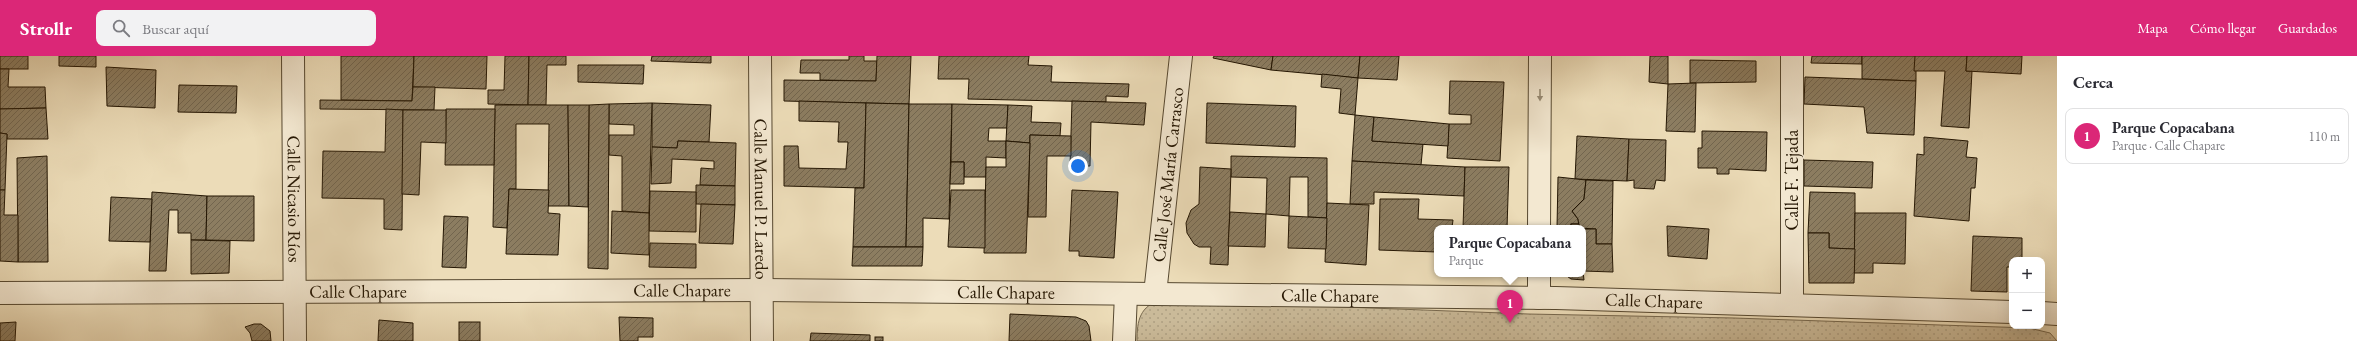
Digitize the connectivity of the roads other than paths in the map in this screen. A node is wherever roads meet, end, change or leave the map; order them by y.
1 (293, 56) edge
2 (760, 56) edge
3 (1181, 56) edge
4 (1540, 56) edge
5 (1792, 56) edge
6 (1539, 225) edge
7 (1539, 277) edge
8 (763, 290) junction
9 (295, 291) junction
10 (0, 293) edge
11 (1126, 294) junction
12 (1154, 294) junction
13 (1539, 298) junction
14 (1792, 305) junction
15 (2009, 312) edge
16 (2045, 313) edge
17 (2057, 314) edge
18 (295, 341) edge
19 (762, 341) edge
20 (1124, 341) edge

1 - 9 street, Calle Nicasio Ríos
2 - 8 street, Calle Manuel P. Laredo
3 - 12 street, Calle José María Carrasco
4 -> 6 street
5 - 14 street, Calle F. Tejada
7 - 13 street
8 - 9 street, Calle Chapare
8 - 11 street, Calle Chapare
8 - 19 street, Calle Manuel P. Laredo
9 - 10 street, Calle Chapare
9 - 18 street, Calle Nicasio Ríos
11 - 12 street, Calle Chapare
11 - 20 street
12 - 13 street, Calle Chapare
13 - 14 street, Calle Chapare
14 - 15 street, Calle Chapare
16 - 17 street

